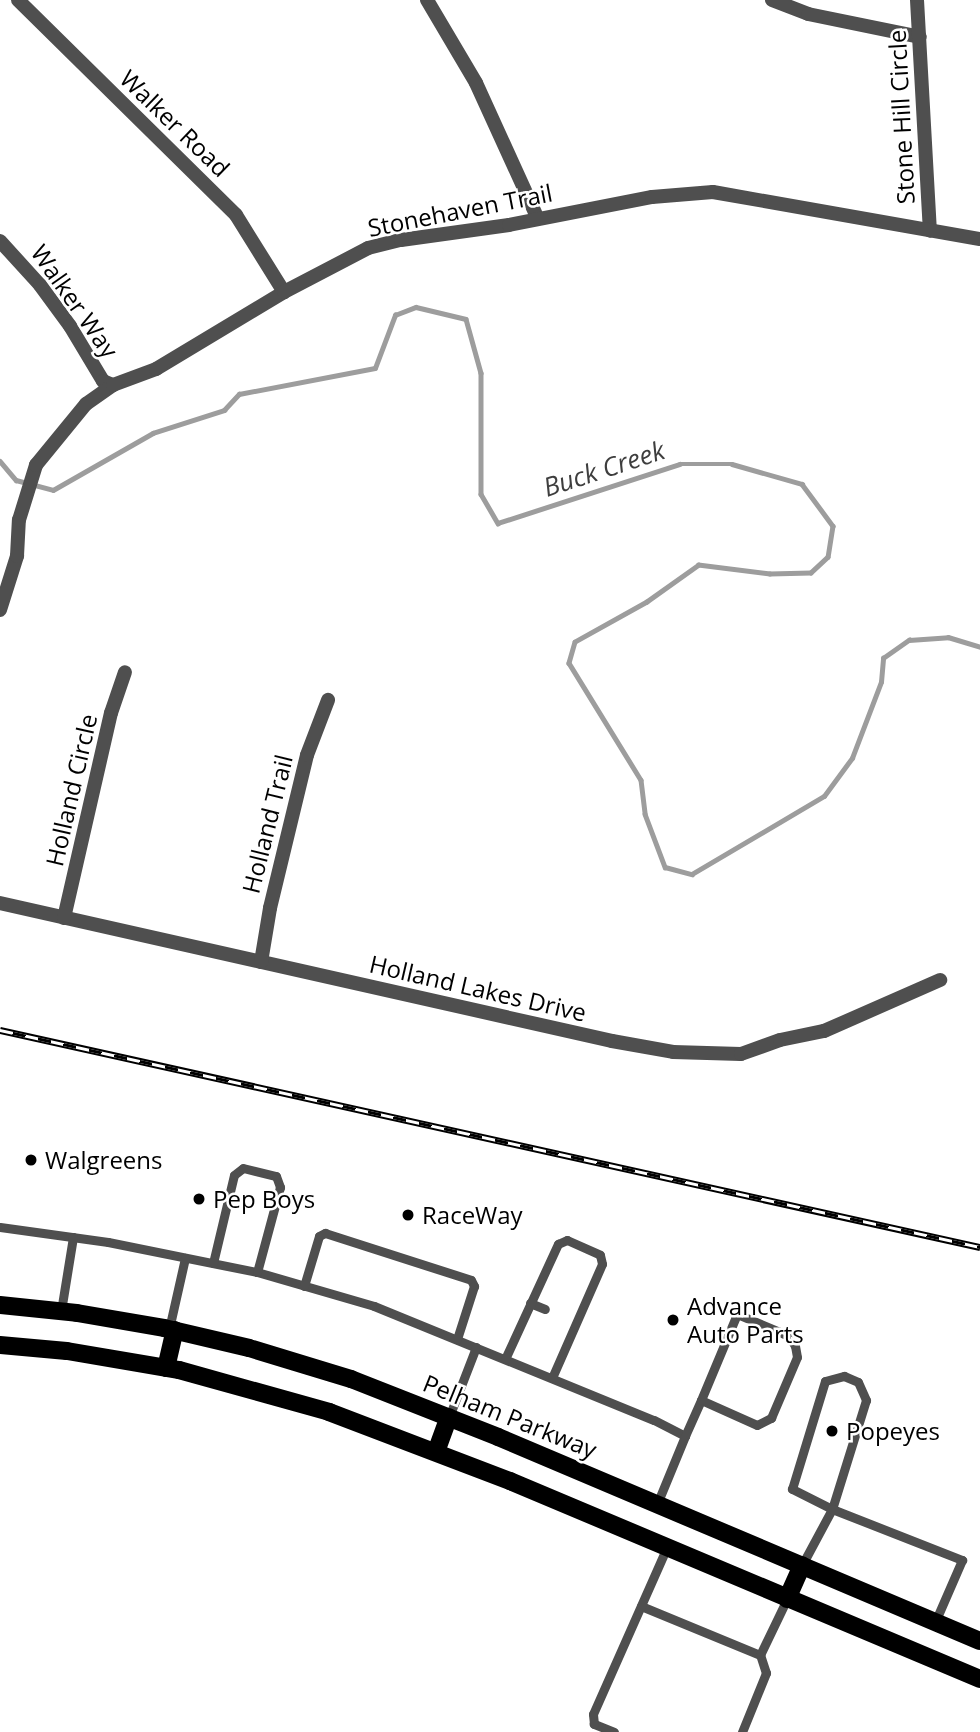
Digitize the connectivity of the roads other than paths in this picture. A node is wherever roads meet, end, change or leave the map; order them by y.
1 (18, 0) edge
2 (428, 0) edge
3 (772, 0) edge
4 (918, 0) edge
5 (920, 37) junction
6 (538, 219) junction
7 (930, 231) junction
8 (980, 239) edge
9 (0, 241) edge
10 (284, 292) junction
11 (113, 385) junction
12 (0, 610) edge
13 (125, 673) dead end
14 (328, 700) dead end
15 (0, 903) edge
16 (64, 918) junction
17 (261, 962) junction
18 (940, 980) dead end
19 (0, 1227) edge
20 (73, 1237) junction
21 (185, 1258) junction
22 (213, 1263) junction
23 (257, 1272) junction
24 (304, 1286) junction
25 (530, 1303) junction
26 (0, 1305) edge
27 (545, 1309) dead end
28 (61, 1311) junction
29 (172, 1330) junction
30 (457, 1339) junction
31 (0, 1345) edge
32 (477, 1347) junction
33 (505, 1359) junction
34 (166, 1368) junction
35 (552, 1378) junction
36 (701, 1400) junction
37 (449, 1417) junction
38 (685, 1436) junction
39 (436, 1452) junction
40 (657, 1504) junction
41 (832, 1509) junction
42 (667, 1547) junction
43 (802, 1565) junction
44 (787, 1599) junction
45 (641, 1606) junction
46 (935, 1622) junction
47 (980, 1641) edge
48 (760, 1655) junction
49 (978, 1673) edge
50 (614, 1732) edge
51 (741, 1732) edge

1 - 10 street, Walker Road
2 - 6 street
3 - 5 street
4 - 5 street, Stone Hill Circle
5 - 7 street, Stone Hill Circle
6 - 7 street, Stonehaven Trail
6 - 10 street, Stonehaven Trail
7 - 8 street, Stonehaven Trail
9 - 11 street, Walker Way
10 - 11 street, Stonehaven Trail
11 - 12 street, Stonehaven Trail
13 - 16 street, Holland Circle
14 - 17 street, Holland Trail
15 - 16 street, Holland Lakes Drive
16 - 17 street, Holland Lakes Drive
17 - 18 street, Holland Lakes Drive
19 - 20 lane
20 - 21 lane
20 - 28 lane
21 - 22 lane
21 - 29 lane
22 - 23 lane
22 - 23 lane
23 - 24 lane
24 - 30 lane
24 - 30 lane
25 - 27 lane
25 - 33 lane
25 - 35 lane
26 - 28 main road, Pelham Parkway
28 - 29 main road, Pelham Parkway
29 - 34 main road
29 - 37 main road, Pelham Parkway
30 - 32 lane
31 - 34 main road
32 - 33 lane
32 - 37 lane
33 - 35 lane
34 - 39 main road
35 - 38 lane
36 - 36 lane
36 - 38 lane
37 - 39 main road
37 - 40 main road, Pelham Parkway
38 - 40 lane
39 - 42 main road
40 - 43 main road, Pelham Parkway
41 - 41 lane
41 - 43 lane
41 - 46 lane
42 - 44 main road
42 - 45 lane
43 - 44 main road
43 - 46 main road, Pelham Parkway
44 - 48 lane
44 - 49 main road
45 - 48 lane
45 - 50 lane
46 - 47 main road, Pelham Parkway
48 - 51 lane

